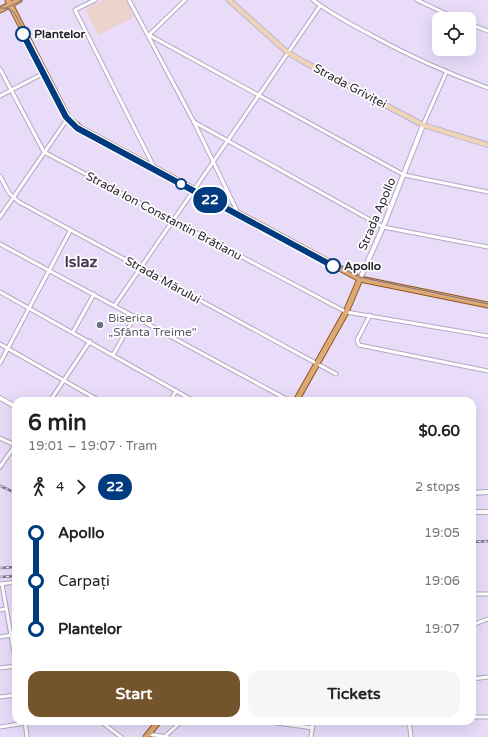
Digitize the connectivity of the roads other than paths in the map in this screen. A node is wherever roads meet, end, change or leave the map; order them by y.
1 (19, 0) edge
2 (95, 0) edge
3 (130, 0) edge
4 (185, 0) edge
5 (229, 0) edge
6 (313, 0) edge
7 (417, 0) edge
8 (8, 2) edge
9 (320, 6) junction
10 (0, 10) edge
11 (442, 12) edge
12 (476, 27) edge
13 (488, 31) edge
14 (149, 35) junction
15 (288, 52) junction
16 (0, 69) edge
17 (44, 73) junction
18 (446, 73) junction
19 (488, 88) edge
20 (11, 90) junction
21 (0, 96) edge
22 (258, 96) junction
23 (68, 118) junction
24 (194, 122) junction
25 (423, 125) junction
26 (227, 140) junction
27 (488, 145) edge
28 (44, 152) junction
29 (213, 160) junction
30 (155, 169) junction
31 (404, 175) junction
32 (0, 176) edge
33 (194, 190) junction
34 (488, 192) edge
35 (13, 198) junction
36 (239, 214) junction
37 (0, 217) edge
38 (172, 220) junction
39 (383, 227) junction
40 (70, 231) junction
41 (0, 244) edge
42 (488, 247) edge
43 (140, 268) junction
44 (50, 271) junction
45 (360, 279) junction
46 (0, 292) edge
47 (94, 294) junction
48 (115, 305) junction
49 (488, 305) edge
50 (29, 308) junction
51 (346, 312) junction
52 (370, 315) junction
53 (135, 316) junction
54 (73, 332) junction
55 (488, 336) edge
56 (90, 341) junction
57 (0, 344) edge
58 (7, 348) junction
59 (113, 355) junction
60 (0, 363) edge
61 (317, 364) junction
62 (488, 371) edge
63 (336, 374) dead end
64 (63, 380) junction
65 (176, 391) junction
66 (52, 397) edge
67 (93, 397) edge
68 (172, 397) edge
69 (187, 397) edge
70 (283, 397) edge
71 (298, 397) edge
72 (0, 398) edge
73 (12, 405) edge
74 (0, 438) edge
75 (12, 443) edge
76 (12, 449) edge
77 (0, 467) edge
78 (476, 492) edge
79 (488, 492) edge
80 (488, 510) edge
81 (476, 512) edge
82 (12, 583) edge
83 (1, 584) edge
84 (476, 594) edge
85 (488, 594) edge
86 (6, 609) junction
87 (0, 610) edge
88 (488, 619) edge
89 (476, 624) edge
90 (12, 635) joint
91 (0, 637) edge
92 (12, 666) edge
93 (0, 668) edge
94 (488, 676) edge
95 (476, 678) edge
96 (12, 696) edge
97 (0, 697) edge
98 (476, 717) edge
99 (488, 717) edge
100 (12, 725) edge
101 (25, 725) edge
102 (105, 725) edge
103 (156, 725) edge
104 (178, 725) edge
105 (291, 725) edge
106 (313, 725) edge
107 (410, 725) edge
108 (0, 727) edge
109 (312, 728) junction
110 (147, 736) edge
111 (27, 737) edge
112 (120, 737) edge
113 (166, 737) edge
114 (311, 737) edge
115 (411, 737) edge

1 - 8 main road
2 - 30 street
3 - 14 street
4 - 14 street
5 - 15 main road, Strada Griviței
6 - 9 street
7 - 11 street
8 - 10 main road
8 - 17 main road
9 - 15 street
9 - 18 street
12 - 13 street
14 - 22 street
14 - 24 street
15 - 22 street
15 - 25 main road, Strada Griviței
16 - 20 street
17 - 20 street
17 - 23 main road
18 - 19 street
18 - 25 street, Strada Apollo
20 - 21 street
20 - 28 street
22 - 26 street
22 - 31 street
23 - 28 street
23 - 30 main road
24 - 26 street
24 - 29 street
25 - 27 main road, Strada Griviței
25 - 31 street, Strada Apollo
26 - 29 street
26 - 39 street
28 - 35 street
28 - 38 street, Strada Ion Constantin Brătianu
29 - 33 street
29 - 36 street
30 - 33 main road
31 - 34 street
31 - 39 street, Strada Apollo
32 - 35 street, Strada Mărului
33 - 36 main road
33 - 38 street
35 - 37 street
35 - 40 street, Strada Mărului
36 - 45 main road
38 - 43 street
38 - 51 street, Strada Ion Constantin Brătianu
39 - 42 street
39 - 45 street, Strada Apollo
40 - 43 street, Strada Mărului
40 - 44 street
41 - 44 street
43 - 48 street
43 - 61 street, Strada Mărului
44 - 47 street
44 - 50 street
45 - 49 main road
45 - 51 main road, Strada Apollo
46 - 50 street
47 - 48 street
47 - 54 street
48 - 53 street
50 - 54 street
50 - 58 street
51 - 52 street, Strada Ion Constantin Brătianu
51 - 61 main road, Strada Apollo
52 - 55 street, Strada Ion Constantin Brătianu
52 - 62 street
53 - 59 street
53 - 70 street
54 - 56 street
56 - 59 street
56 - 64 street
57 - 58 street
58 - 60 street
58 - 64 street
59 - 65 street
61 - 63 street, Strada Mărului
61 - 71 main road, Strada Apollo
64 - 66 street
64 - 67 street
65 - 68 street
65 - 69 street
72 - 73 street
74 - 75 street
76 - 77 street
78 - 79 street
80 - 81 street
82 - 83 street
83 - 86 street
84 - 85 street
86 - 87 street
86 - 90 street
88 - 89 street
90 - 91 street
92 - 93 street
94 - 95 street
96 - 97 street
98 - 99 street
100 - 108 street
101 - 111 street
102 - 112 street
103 - 110 main road
104 - 113 street
105 - 109 street
106 - 109 street
107 - 115 street
109 - 114 street
110 - 113 street

